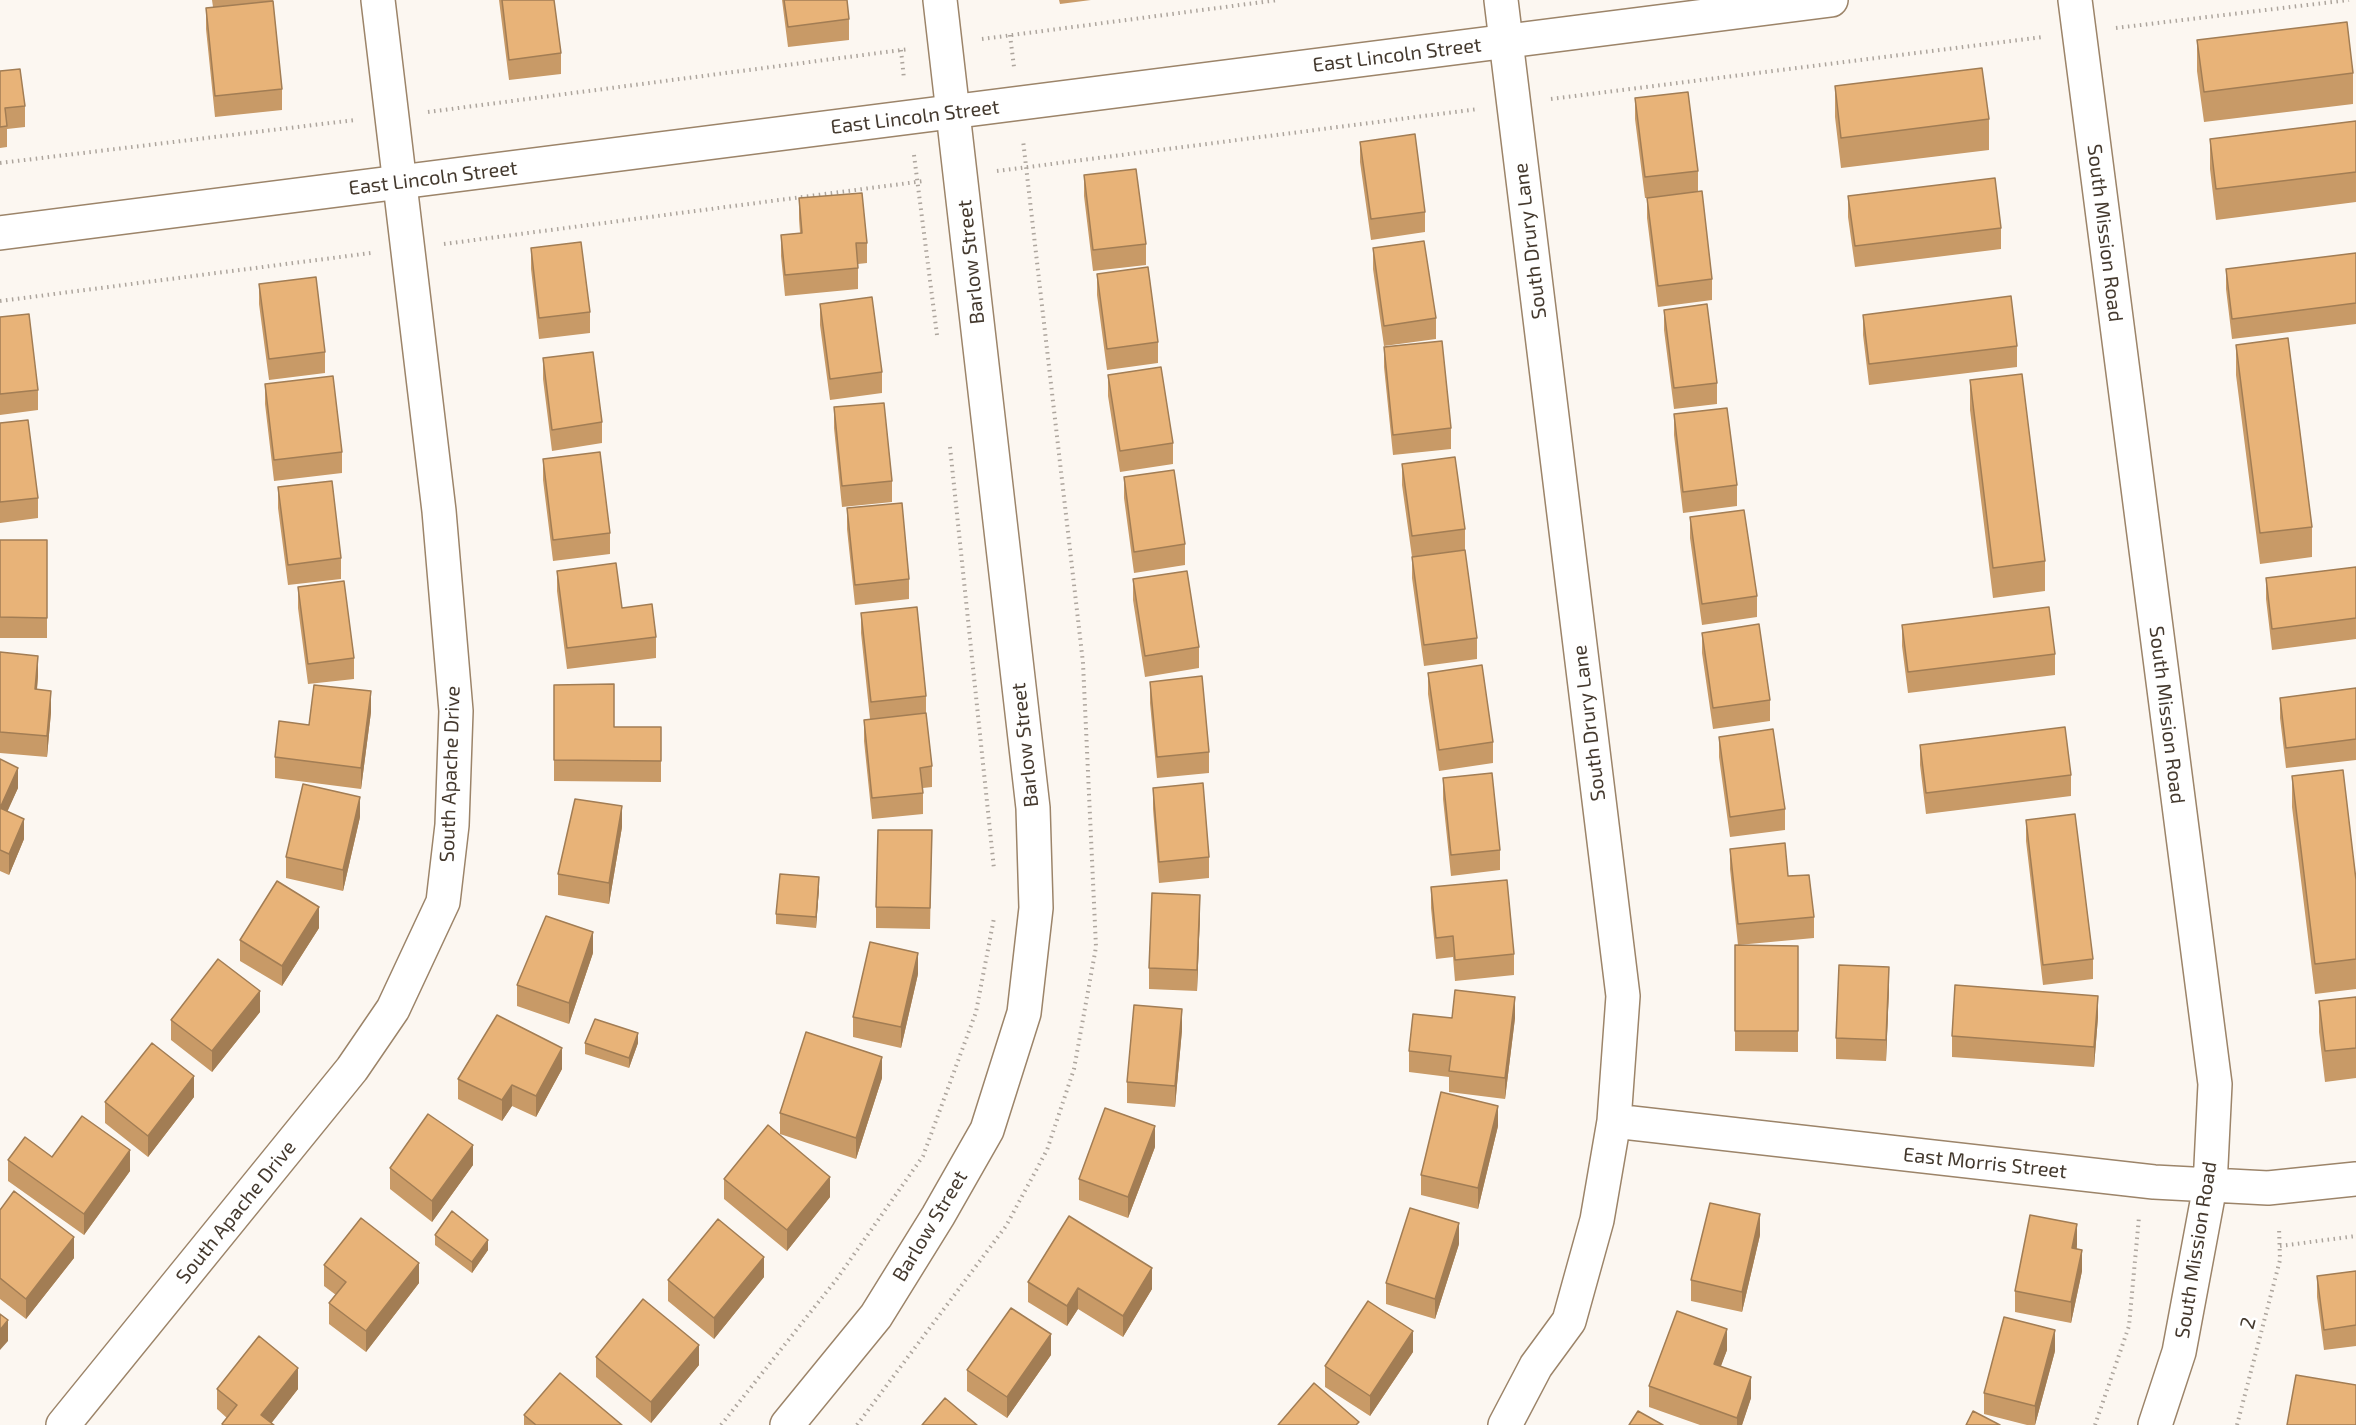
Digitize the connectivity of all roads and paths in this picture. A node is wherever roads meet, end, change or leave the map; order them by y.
1 (378, 0) edge
2 (940, 0) edge
3 (1278, 0) edge
4 (1501, 0) edge
5 (1831, 0) edge
6 (2075, 0) edge
7 (2349, 0) edge
8 (2079, 33) junction
9 (1506, 41) junction
10 (945, 44) junction
11 (901, 50) junction
12 (1513, 104) junction
13 (954, 112) junction
14 (392, 116) junction
15 (909, 117) junction
16 (0, 163) edge
17 (961, 176) junction
18 (917, 182) junction
19 (400, 183) junction
20 (0, 233) edge
21 (408, 249) junction
22 (0, 302) edge
23 (939, 345) dead end
24 (950, 439) dead end
25 (995, 876) dead end
26 (995, 911) dead end
27 (1614, 1121) junction
28 (2356, 1179) edge
29 (2210, 1186) junction
30 (2140, 1210) dead end
31 (2279, 1227) dead end
32 (2356, 1236) edge
33 (2280, 1246) junction
34 (63, 1425) edge
35 (721, 1425) edge
36 (787, 1425) edge
37 (1505, 1425) edge
38 (2095, 1425) edge
39 (2155, 1425) edge
40 (2237, 1425) edge

1 - 14 street, South Apache Drive
2 - 10 street, Barlow Street
3 - 10 path
4 - 9 street, South Drury Lane
5 - 9 street, East Lincoln Street
6 - 8 street, South Mission Road
7 - 8 path
8 - 12 path
8 - 29 street, South Mission Road
9 - 12 street, South Drury Lane
9 - 13 street, East Lincoln Street
10 - 11 path
10 - 13 street, Barlow Street
11 - 14 path
11 - 15 path
12 - 17 path
12 - 27 street, South Drury Lane
13 - 15 street, East Lincoln Street
13 - 17 street, Barlow Street
14 - 16 path
14 - 19 street, South Apache Drive
15 - 18 path
15 - 19 street, East Lincoln Street
17 - 18 path
17 - 36 street, Barlow Street
18 - 21 path
18 - 23 path
19 - 20 street, East Lincoln Street
19 - 21 street, South Apache Drive
21 - 22 path
21 - 34 street, South Apache Drive
24 - 25 path
26 - 35 path
27 - 29 street, East Morris Street
27 - 37 street, South Drury Lane
28 - 29 street, East Morris Street
29 - 39 street, South Mission Road
30 - 38 path
31 - 33 path, 2
32 - 33 path
33 - 40 path, 2

